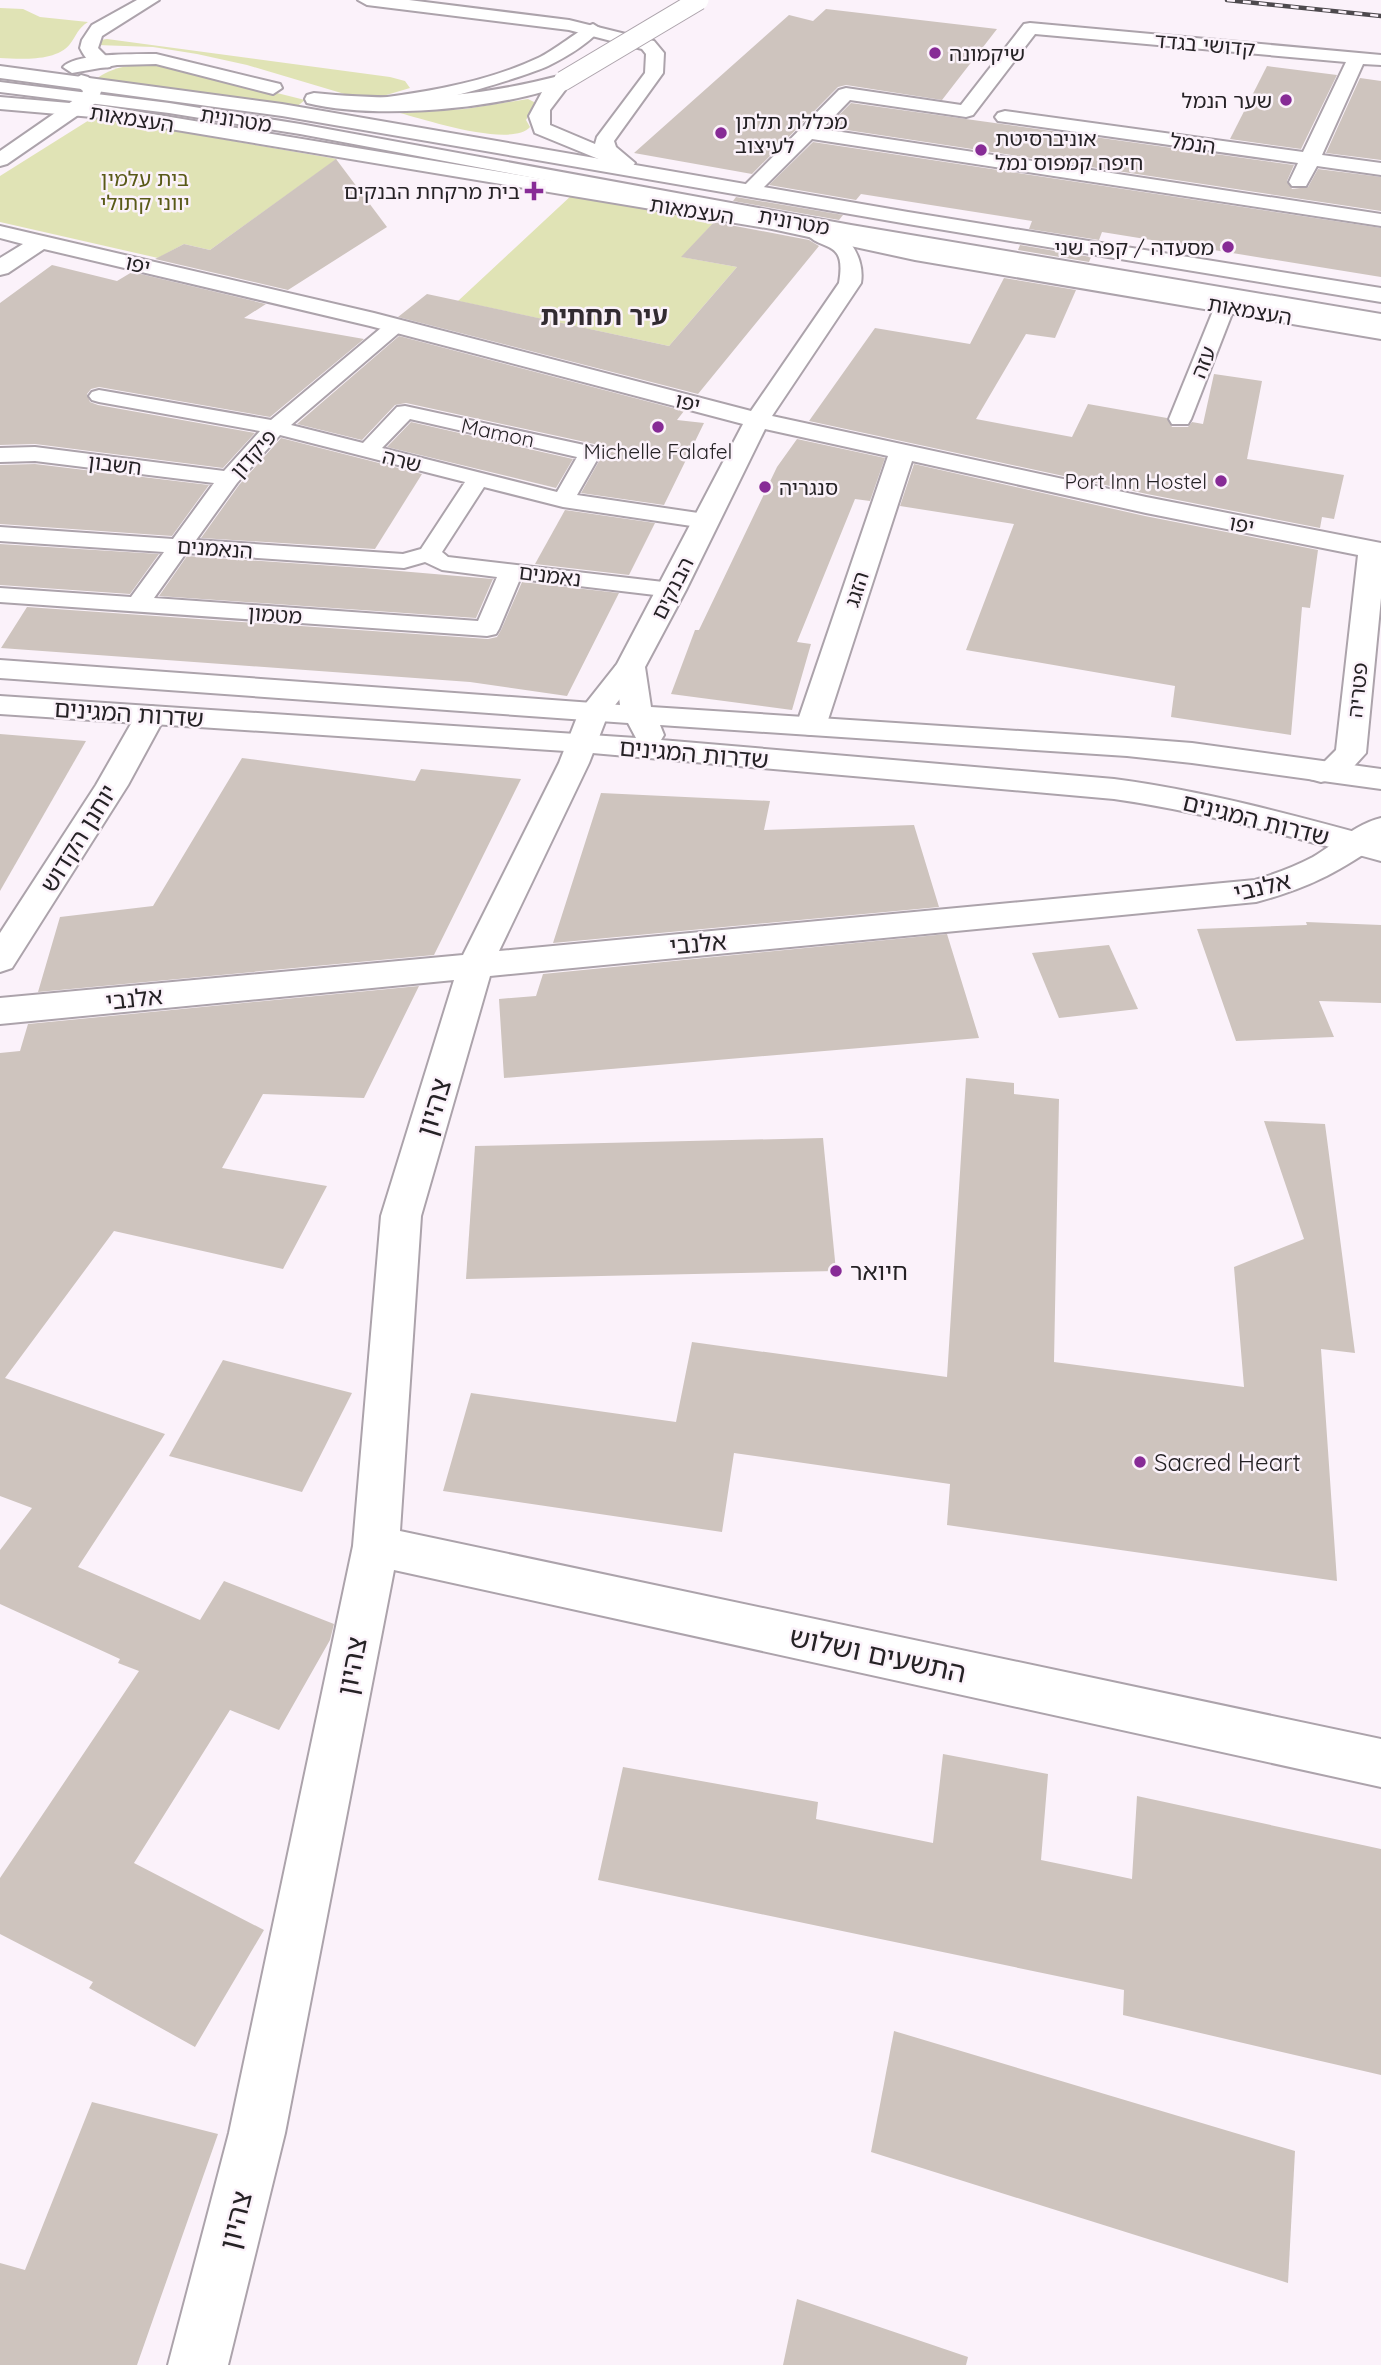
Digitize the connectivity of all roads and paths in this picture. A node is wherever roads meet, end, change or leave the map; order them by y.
1 (150, 0) edge
2 (367, 0) edge
3 (699, 0) edge
4 (593, 29) junction
5 (1357, 58) junction
6 (1381, 60) edge
7 (104, 63) junction
8 (0, 71) edge
9 (0, 80) edge
10 (563, 81) junction
11 (0, 87) edge
12 (80, 94) junction
13 (314, 99) junction
14 (0, 103) edge
15 (360, 106) junction
16 (46, 107) junction
17 (1005, 117) dead end
18 (808, 133) junction
19 (0, 137) edge
20 (464, 140) junction
21 (1311, 159) junction
22 (0, 160) edge
23 (619, 160) junction
24 (1381, 169) edge
25 (646, 173) junction
26 (749, 191) junction
27 (1287, 205) junction
28 (1381, 219) edge
29 (0, 232) edge
30 (816, 232) junction
31 (41, 241) junction
32 (0, 268) edge
33 (1381, 295) edge
34 (1226, 306) junction
35 (1381, 306) edge
36 (1381, 320) edge
37 (394, 327) junction
38 (1381, 332) edge
39 (99, 396) dead end
40 (1180, 419) dead end
41 (758, 420) junction
42 (275, 427) junction
43 (366, 451) junction
44 (902, 452) junction
45 (0, 455) edge
46 (229, 478) junction
47 (478, 479) junction
48 (563, 500) junction
49 (705, 521) junction
50 (0, 534) edge
51 (178, 546) junction
52 (1376, 550) edge
53 (429, 554) junction
54 (512, 570) junction
55 (673, 590) junction
56 (0, 594) edge
57 (138, 604) junction
58 (631, 667) junction
59 (0, 669) edge
60 (0, 705) edge
61 (594, 712) junction
62 (151, 715) junction
63 (638, 715) junction
64 (811, 726) junction
65 (581, 743) junction
66 (665, 750) junction
67 (1321, 772) junction
68 (1381, 779) edge
69 (1372, 841) edge
70 (0, 960) edge
71 (476, 964) junction
72 (0, 1011) edge
73 (376, 1546) junction
74 (1381, 1763) edge
75 (198, 2365) edge

1 - 7 main road
2 - 4 main road
3 - 10 main road, bridge
4 - 15 lane
4 - 23 main road
5 - 6 main road, קדושי בגדד
5 - 18 main road, קדושי בגדד
5 - 21 main road
7 - 8 main road
7 - 12 main road
7 - 13 main road
8 - 12 main road, העצמאות
9 - 12 lane, מטרונית
10 - 15 main road
10 - 23 main road
11 - 12 lane, מטרונית
12 - 16 main road, העצמאות
12 - 20 main road, העצמאות
12 - 22 main road
12 - 30 main road, העצמאות
12 - 35 lane, מטרונית
12 - 36 lane, מטרונית
13 - 15 main road
13 - 20 main road
14 - 16 main road, העצמאות
16 - 19 main road
17 - 21 main road, הנמל
18 - 26 main road
18 - 27 main road
20 - 25 main road, העצמאות
21 - 24 main road, הנמל
21 - 27 main road
23 - 25 main road
25 - 26 main road, העצמאות
26 - 33 main road, העצמאות
27 - 28 main road
29 - 31 main road, יפו
30 - 34 main road, העצמאות
30 - 41 main road, הבנקים
31 - 32 main road
31 - 37 main road, יפו
34 - 38 main road, העצמאות
34 - 40 lane, עזה
37 - 41 main road, יפו
37 - 42 lane, פיקדון
39 - 42 lane, שרה
41 - 44 main road, יפו
41 - 49 main road, הבנקים
42 - 43 lane, שרה
42 - 46 lane, פיקדון
43 - 47 lane, שרה
43 - 48 lane, Mamon
44 - 52 main road, יפו
44 - 64 main road, הזגג
45 - 46 lane, חשבון
46 - 51 lane, פיקדון
47 - 48 lane, שרה
47 - 53 lane
48 - 49 lane, שרה
49 - 55 main road, הבנקים
50 - 51 lane, הנאמנים
51 - 53 lane, הנאמנים
51 - 57 lane, פיקדון
52 - 67 main road, פטריה
53 - 54 lane, נאמנים
54 - 55 lane, נאמנים
54 - 57 lane, מטמון
55 - 58 main road, הבנקים
56 - 57 lane, מטמון
58 - 61 main road, הבנקים
58 - 63 main road
59 - 61 main road, שדרות המגינים
60 - 62 main road, שדרות המגינים
61 - 63 main road, שדרות המגינים
61 - 65 main road, הבנקים
62 - 65 main road, שדרות המגינים
62 - 70 main road, יוחנן הקדוש
63 - 64 main road, שדרות המגינים
63 - 66 main road
64 - 67 main road, שדרות המגינים
65 - 66 main road, שדרות המגינים
65 - 71 main road, הבנקים
66 - 69 main road, שדרות המגינים
67 - 68 main road, שדרות המגינים
69 - 71 main road, אלנבי
71 - 72 main road, אלנבי
71 - 73 main road, צהיון
73 - 74 main road, התשעים ושלוש
73 - 75 main road, צהיון

